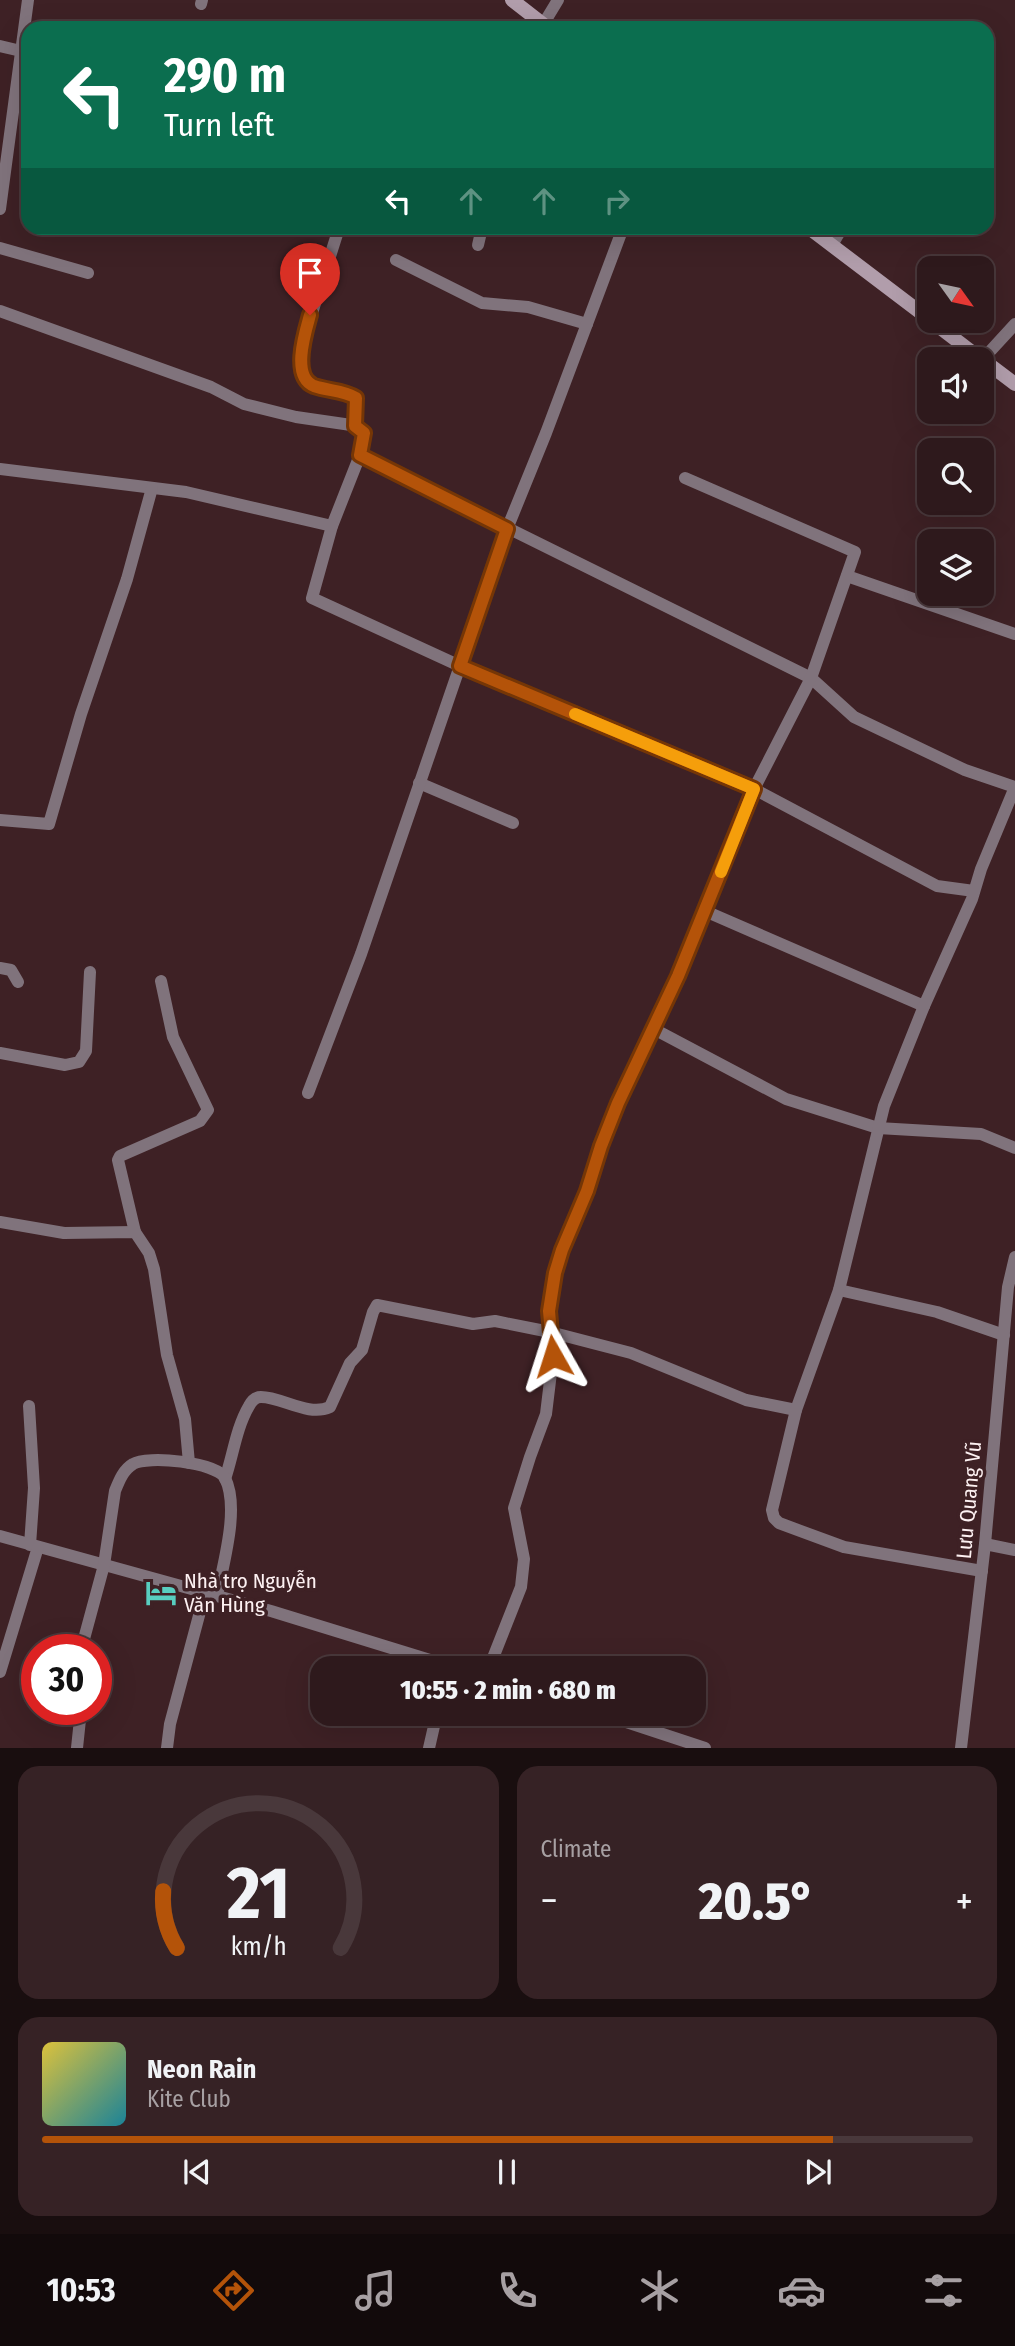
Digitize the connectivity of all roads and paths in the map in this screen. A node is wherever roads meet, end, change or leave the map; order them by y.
1 (28, 0) edge
2 (512, 0) edge
3 (558, 0) edge
4 (27, 21) edge
5 (537, 21) edge
6 (547, 21) edge
7 (0, 46) edge
8 (21, 51) joint
9 (0, 209) edge
10 (337, 235) edge
11 (480, 235) edge
12 (620, 235) edge
13 (818, 235) edge
14 (838, 235) edge
15 (478, 244) dead end
16 (832, 245) junction
17 (0, 248) edge
18 (396, 260) dead end
19 (88, 273) dead end
20 (917, 310) edge
21 (0, 311) edge
22 (587, 324) junction
23 (1015, 324) edge
24 (947, 333) edge
25 (966, 347) edge
26 (993, 347) edge
27 (994, 368) edge
28 (1015, 384) edge
29 (355, 426) junction
30 (360, 455) junction
31 (0, 469) edge
32 (685, 478) dead end
33 (152, 488) junction
34 (332, 526) junction
35 (507, 529) junction
36 (847, 576) junction
37 (1015, 634) edge
38 (460, 666) junction
39 (811, 678) junction
40 (419, 783) junction
41 (1015, 787) edge
42 (754, 789) junction
43 (0, 820) edge
44 (513, 823) dead end
45 (974, 891) junction
46 (705, 911) junction
47 (0, 968) edge
48 (90, 972) dead end
49 (161, 981) dead end
50 (18, 982) dead end
51 (924, 1006) junction
52 (652, 1028) junction
53 (0, 1053) edge
54 (308, 1093) dead end
55 (878, 1128) junction
56 (1015, 1148) edge
57 (0, 1222) edge
58 (135, 1232) junction
59 (1015, 1257) edge
60 (1012, 1288) edge
61 (839, 1290) junction
62 (550, 1332) junction
63 (1004, 1335) junction
64 (29, 1406) dead end
65 (796, 1409) junction
66 (189, 1463) junction
67 (225, 1479) junction
68 (0, 1536) edge
69 (985, 1544) junction
70 (34, 1546) junction
71 (1015, 1550) edge
72 (104, 1565) junction
73 (982, 1571) junction
74 (211, 1594) junction
75 (85, 1634) edge
76 (415, 1656) edge
77 (494, 1656) edge
78 (0, 1672) edge
79 (79, 1725) edge
80 (434, 1726) edge
81 (638, 1726) edge
82 (77, 1748) edge
83 (167, 1748) edge
84 (429, 1748) edge
85 (705, 1748) edge
86 (961, 1748) edge

1 - 4 street
2 - 5 main road
3 - 6 street
7 - 8 street
8 - 9 street
10 - 29 street
11 - 15 street
12 - 22 street
13 - 16 main road
14 - 16 street
16 - 20 main road
17 - 19 street
18 - 22 street
21 - 29 street
22 - 35 street
23 - 26 street
24 - 25 main road
27 - 28 main road
29 - 30 street
30 - 34 street
30 - 35 street
31 - 33 street
32 - 36 street
33 - 34 street
33 - 43 street
34 - 38 street
35 - 38 street
35 - 39 street
36 - 37 street
36 - 39 street
38 - 40 street
38 - 42 street
39 - 41 street
39 - 42 street
40 - 44 street
40 - 54 street
41 - 45 street
42 - 45 street
42 - 46 street
45 - 51 street
46 - 51 street
46 - 52 street
47 - 50 street
48 - 53 street
49 - 58 street
51 - 55 street
52 - 55 street
52 - 62 street
55 - 56 street
55 - 61 street
57 - 58 street
58 - 66 street
59 - 60 street, Lưu Quang Vũ
60 - 63 street, Lưu Quang Vũ
61 - 63 street
61 - 65 street
62 - 65 street
62 - 67 street
62 - 77 street
63 - 69 street, Lưu Quang Vũ
64 - 70 street
65 - 73 street
66 - 67 street
66 - 72 street
67 - 74 street
68 - 70 street
69 - 71 street
69 - 73 street, Lưu Quang Vũ
70 - 72 street
70 - 78 street
72 - 74 street
72 - 75 street
73 - 86 street, Lưu Quang Vũ
74 - 76 street
74 - 83 street
79 - 82 street
80 - 84 street
81 - 85 street

